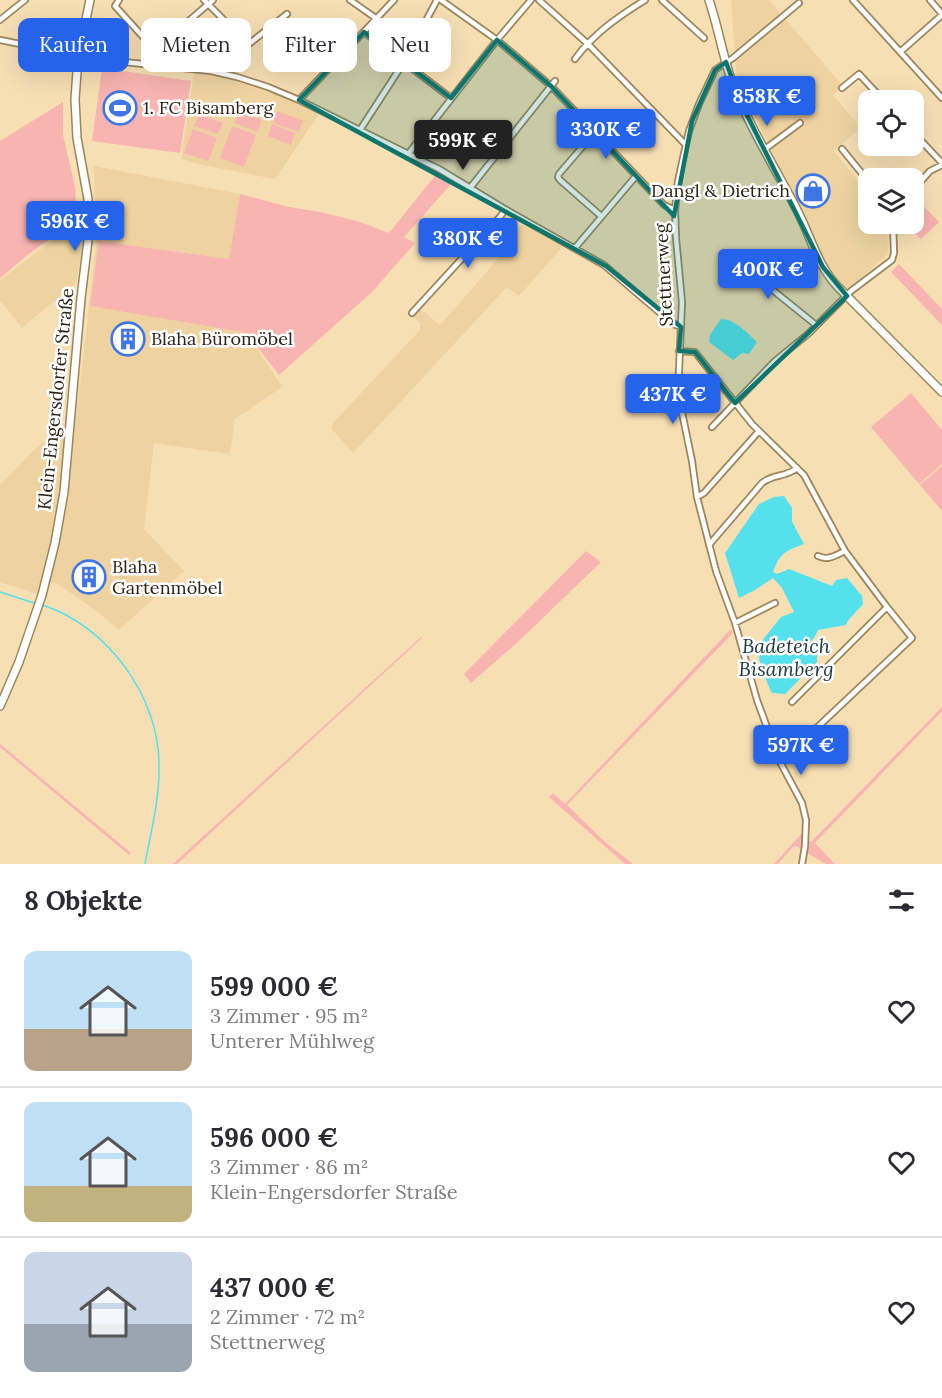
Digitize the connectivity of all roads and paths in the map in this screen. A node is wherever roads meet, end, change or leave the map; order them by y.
1 (25, 0) edge
2 (90, 0) edge
3 (119, 0) edge
4 (350, 0) edge
5 (394, 0) edge
6 (439, 0) edge
7 (531, 0) edge
8 (538, 0) edge
9 (645, 0) edge
10 (662, 0) edge
11 (709, 0) edge
12 (853, 0) edge
13 (930, 0) edge
14 (209, 1) edge
15 (799, 3) dead end
16 (287, 14) dead end
17 (942, 14) edge
18 (86, 18) edge
19 (190, 18) edge
20 (222, 18) edge
21 (376, 18) edge
22 (378, 18) edge
23 (429, 18) edge
24 (0, 20) edge
25 (369, 27) edge
26 (364, 32) junction
27 (141, 35) edge
28 (369, 36) edge
29 (704, 38) dead end
30 (0, 40) edge
31 (497, 40) junction
32 (251, 42) edge
33 (18, 44) edge
34 (588, 44) junction
35 (900, 52) junction
36 (575, 59) dead end
37 (726, 62) junction
38 (78, 72) edge
39 (215, 72) edge
40 (398, 72) edge
41 (417, 72) edge
42 (555, 81) dead end
43 (551, 86) junction
44 (842, 88) dead end
45 (873, 90) edge
46 (452, 98) junction
47 (942, 98) edge
48 (299, 100) junction
49 (800, 123) dead end
50 (360, 130) junction
51 (595, 132) junction
52 (686, 144) junction
53 (924, 144) edge
54 (765, 149) junction
55 (842, 149) dead end
56 (409, 153) junction
57 (942, 164) edge
58 (858, 169) edge
59 (636, 176) junction
60 (924, 178) edge
61 (470, 188) junction
62 (505, 210) junction
63 (675, 210) junction
64 (601, 216) junction
65 (893, 234) edge
66 (575, 248) junction
67 (733, 258) dead end
68 (847, 296) junction
69 (412, 313) dead end
70 (816, 325) junction
71 (681, 327) junction
72 (679, 351) junction
73 (942, 392) edge
74 (735, 403) junction
75 (712, 428) dead end
76 (759, 431) junction
77 (797, 468) junction
78 (697, 497) junction
79 (708, 545) junction
80 (845, 550) junction
81 (818, 556) dead end
82 (775, 603) dead end
83 (887, 607) junction
84 (735, 623) junction
85 (792, 702) dead end
86 (0, 706) edge
87 (779, 760) junction
88 (802, 864) edge

1 - 24 street
2 - 18 main road, Klein-Engersdorfer Straße
3 - 27 street
4 - 21 street
5 - 22 street
6 - 23 street
6 - 31 street
7 - 31 street
8 - 34 street
9 - 34 street
10 - 29 street
11 - 37 main road
12 - 35 street
13 - 17 street
14 - 19 street
14 - 20 street
15 - 37 street, Stettnerweg
16 - 32 street
17 - 35 street
25 - 26 street
26 - 28 street
26 - 48 street
30 - 33 street
31 - 43 street
31 - 46 street
34 - 36 street
34 - 52 street
35 - 47 street
37 - 52 street, Stettnerweg
37 - 54 main road
38 - 86 main road, Klein-Engersdorfer Straße
39 - 48 street
40 - 50 street
41 - 46 street
42 - 43 street
43 - 51 street
43 - 61 street
44 - 45 street
46 - 56 street
48 - 50 street
49 - 54 street
50 - 56 street
51 - 59 street
51 - 64 street
52 - 63 street, Stettnerweg
53 - 57 street
54 - 68 main road
55 - 58 street
56 - 61 street
57 - 60 street
59 - 63 street
59 - 64 street
61 - 62 street
62 - 66 street
62 - 69 street
63 - 71 street, Stettnerweg
64 - 66 street
65 - 68 street
66 - 71 street
67 - 70 street
68 - 70 street
68 - 73 main road
70 - 74 street
71 - 72 street, Stettnerweg
72 - 74 street
72 - 78 street, Stettnerweg
74 - 75 street
74 - 76 street
76 - 77 street
76 - 78 street
77 - 79 street
77 - 80 street
78 - 79 street, Stettnerweg
79 - 84 street, Stettnerweg
80 - 81 street
80 - 83 street
82 - 84 street
83 - 85 street
83 - 87 street
84 - 87 street, Stettnerweg
87 - 88 street, Stettnerweg

